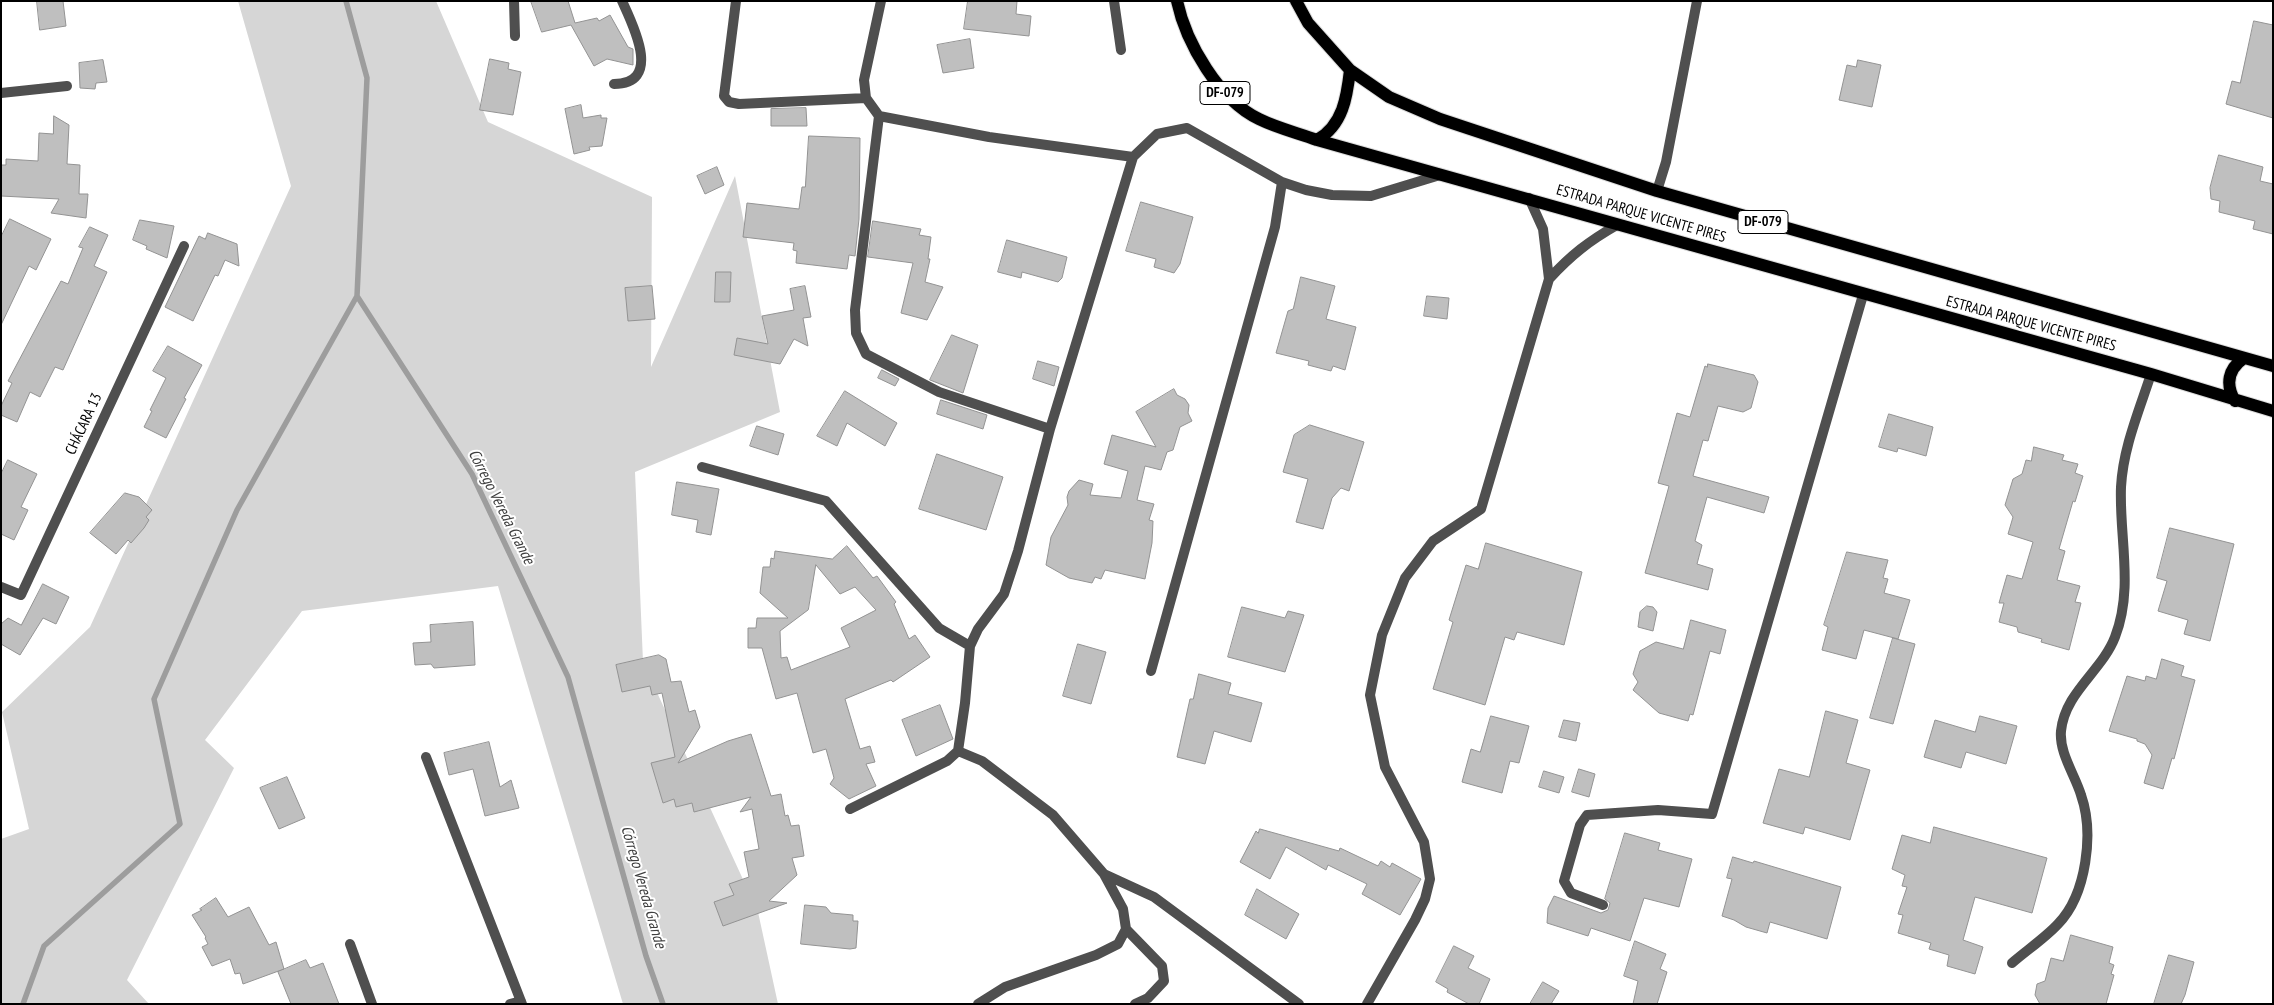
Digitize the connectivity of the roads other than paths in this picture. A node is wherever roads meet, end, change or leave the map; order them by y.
1 (514, 1) edge
2 (622, 1) edge
3 (736, 1) edge
4 (881, 1) edge
5 (1114, 1) edge
6 (1177, 1) edge
7 (1296, 1) edge
8 (1696, 1) edge
9 (515, 36) dead end
10 (1121, 50) dead end
11 (1350, 70) junction
12 (614, 84) dead end
13 (67, 86) dead end
14 (1, 93) edge
15 (866, 98) junction
16 (879, 116) junction
17 (1317, 140) junction
18 (1132, 157) junction
19 (1440, 175) junction
20 (1282, 182) junction
21 (1657, 191) junction
22 (1529, 198) junction
23 (1617, 226) junction
24 (184, 246) dead end
25 (1549, 279) junction
26 (1864, 295) junction
27 (2244, 358) junction
28 (2273, 366) edge
29 (2150, 374) junction
30 (2236, 401) junction
31 (2273, 411) edge
32 (1050, 429) junction
33 (702, 467) dead end
34 (1, 587) edge
35 (970, 646) junction
36 (1151, 671) dead end
37 (958, 751) junction
38 (426, 757) dead end
39 (850, 809) dead end
40 (1104, 874) junction
41 (1603, 905) dead end
42 (1126, 929) junction
43 (350, 944) dead end
44 (2012, 963) dead end
45 (522, 1002) edge
46 (372, 1004) edge
47 (510, 1004) edge
48 (978, 1004) edge
49 (1135, 1004) edge
50 (1299, 1004) edge
51 (1367, 1004) edge

1 - 9 street
2 - 12 street
3 - 15 street
4 - 15 street
5 - 10 street
6 - 17 main road, ESTRADA PARQUE VICENTE PIRES / DF-079
7 - 11 main road, ESTRADA PARQUE VICENTE PIRES / DF-079
8 - 21 street
11 - 17 main road
11 - 21 main road, ESTRADA PARQUE VICENTE PIRES / DF-079
13 - 14 street
15 - 16 street
16 - 18 street
16 - 32 street
17 - 19 main road, ESTRADA PARQUE VICENTE PIRES / DF-079
18 - 20 street
18 - 32 street
19 - 20 street
19 - 22 main road, ESTRADA PARQUE VICENTE PIRES / DF-079
20 - 36 street
21 - 27 main road, ESTRADA PARQUE VICENTE PIRES / DF-079
22 - 23 main road, ESTRADA PARQUE VICENTE PIRES / DF-079
22 - 25 street
23 - 25 street
23 - 26 main road, ESTRADA PARQUE VICENTE PIRES / DF-079
24 - 34 street, CHÁCARA 13
25 - 51 street
26 - 29 main road, ESTRADA PARQUE VICENTE PIRES / DF-079
26 - 41 street
27 - 28 main road, ESTRADA PARQUE VICENTE PIRES / DF-079
27 - 30 main road
29 - 30 main road, ESTRADA PARQUE VICENTE PIRES / DF-079
29 - 44 street
30 - 31 main road, ESTRADA PARQUE VICENTE PIRES / DF-079
32 - 35 street
33 - 35 street
35 - 37 street
37 - 39 street
37 - 40 street
38 - 45 street
40 - 42 street
40 - 50 street
42 - 48 street
42 - 49 street
43 - 46 street
45 - 47 street

